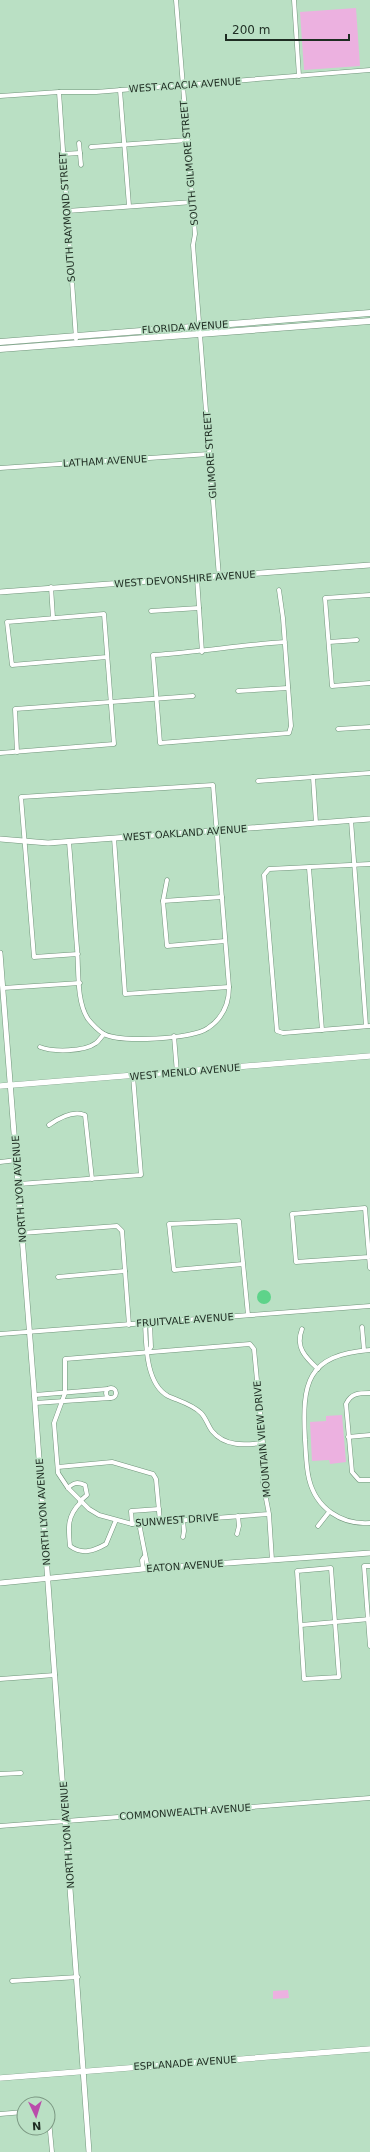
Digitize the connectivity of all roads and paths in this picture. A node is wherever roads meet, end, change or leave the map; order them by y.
1 (176, 0) edge
2 (294, 0) edge
3 (292, 64) dead end
4 (298, 64) junction
5 (370, 70) edge
6 (299, 76) junction
7 (183, 85) junction
8 (120, 90) junction
9 (59, 92) junction
10 (0, 96) edge
11 (188, 140) junction
12 (79, 143) dead end
13 (124, 145) junction
14 (91, 148) dead end
15 (80, 153) junction
16 (63, 154) junction
17 (81, 165) dead end
18 (193, 202) junction
19 (129, 206) junction
20 (67, 211) junction
21 (370, 313) edge
22 (342, 315) junction
23 (370, 316) edge
24 (370, 321) edge
25 (334, 323) junction
26 (200, 326) junction
27 (281, 328) junction
28 (201, 334) junction
29 (75, 336) junction
30 (0, 342) edge
31 (76, 343) junction
32 (0, 349) edge
33 (210, 454) junction
34 (0, 468) edge
35 (370, 565) edge
36 (219, 577) junction
37 (197, 578) junction
38 (51, 587) junction
39 (279, 590) dead end
40 (0, 592) edge
41 (370, 595) edge
42 (199, 608) junction
43 (151, 611) dead end
44 (53, 618) junction
45 (356, 640) dead end
46 (285, 642) junction
47 (329, 642) junction
48 (202, 652) junction
49 (107, 656) junction
50 (370, 683) edge
51 (288, 688) junction
52 (238, 692) dead end
53 (193, 696) dead end
54 (156, 699) junction
55 (110, 702) junction
56 (370, 727) edge
57 (338, 729) dead end
58 (17, 752) junction
59 (0, 753) edge
60 (370, 772) edge
61 (313, 777) junction
62 (258, 781) dead end
63 (370, 819) edge
64 (351, 820) junction
65 (316, 823) junction
66 (217, 830) junction
67 (114, 838) junction
68 (0, 839) edge
69 (24, 841) junction
70 (69, 842) junction
71 (370, 864) edge
72 (354, 865) junction
73 (309, 868) junction
74 (167, 880) dead end
75 (222, 896) junction
76 (163, 901) junction
77 (225, 941) junction
78 (0, 953) edge
79 (78, 954) junction
80 (0, 959) edge
81 (80, 983) junction
82 (229, 987) junction
83 (3, 988) junction
84 (368, 1026) edge
85 (322, 1030) junction
86 (104, 1034) junction
87 (174, 1036) junction
88 (40, 1047) dead end
89 (370, 1056) edge
90 (177, 1073) junction
91 (133, 1076) junction
92 (0, 1086) edge
93 (11, 1086) junction
94 (49, 1125) dead end
95 (17, 1160) junction
96 (0, 1162) edge
97 (92, 1179) junction
98 (19, 1184) junction
99 (22, 1233) junction
100 (369, 1257) edge
101 (243, 1264) junction
102 (370, 1268) edge
103 (125, 1271) junction
104 (58, 1277) dead end
105 (370, 1306) edge
106 (248, 1315) junction
107 (145, 1323) junction
108 (150, 1323) junction
109 (129, 1324) junction
110 (362, 1327) dead end
111 (302, 1328) dead end
112 (30, 1332) junction
113 (0, 1334) edge
114 (364, 1350) junction
115 (370, 1350) edge
116 (148, 1351) junction
117 (318, 1369) junction
118 (108, 1389) junction
119 (370, 1392) edge
120 (65, 1393) junction
121 (52, 1394) junction
122 (35, 1395) junction
123 (110, 1398) junction
124 (64, 1401) junction
125 (52, 1402) junction
126 (35, 1403) junction
127 (370, 1436) edge
128 (348, 1437) junction
129 (263, 1443) junction
130 (58, 1467) junction
131 (370, 1480) edge
132 (68, 1488) junction
133 (81, 1502) junction
134 (159, 1509) junction
135 (329, 1512) junction
136 (269, 1514) junction
137 (238, 1516) junction
138 (116, 1520) junction
139 (183, 1520) junction
140 (160, 1522) junction
141 (140, 1523) junction
142 (370, 1523) edge
143 (132, 1524) junction
144 (318, 1526) dead end
145 (237, 1534) dead end
146 (183, 1537) dead end
147 (370, 1553) edge
148 (272, 1560) junction
149 (370, 1566) edge
150 (145, 1569) junction
151 (48, 1578) junction
152 (0, 1583) edge
153 (369, 1619) edge
154 (335, 1622) junction
155 (301, 1625) junction
156 (370, 1646) edge
157 (55, 1675) junction
158 (0, 1679) edge
159 (22, 1773) dead end
160 (0, 1774) edge
161 (370, 1798) edge
162 (66, 1821) junction
163 (0, 1826) edge
164 (78, 1977) junction
165 (12, 1981) dead end
166 (370, 2049) edge
167 (84, 2072) junction
168 (0, 2078) edge
169 (16, 2113) edge
170 (0, 2114) edge
171 (50, 2136) edge
172 (52, 2152) edge
173 (89, 2152) edge

1 - 7 street, SOUTH GILMORE STREET
2 - 4 street
3 - 4 street
4 - 6 street
5 - 6 street, WEST ACACIA AVENUE
6 - 7 street, WEST ACACIA AVENUE
7 - 8 street, WEST ACACIA AVENUE
7 - 11 street, SOUTH GILMORE STREET
8 - 9 street, WEST ACACIA AVENUE
8 - 13 street
9 - 10 street, WEST ACACIA AVENUE
9 - 16 street, SOUTH RAYMOND STREET
11 - 13 street
11 - 18 street, SOUTH GILMORE STREET
12 - 15 street
13 - 14 street
13 - 19 street
15 - 16 street
15 - 17 street
16 - 20 street, SOUTH RAYMOND STREET
18 - 19 street
18 - 26 street, SOUTH GILMORE STREET
19 - 20 street
20 - 29 street, SOUTH RAYMOND STREET
21 - 22 main road, FLORIDA AVENUE
22 - 26 main road, FLORIDA AVENUE
22 - 27 main road
23 - 25 main road
24 - 25 main road, FLORIDA AVENUE
25 - 27 main road, FLORIDA AVENUE
26 - 28 street, SOUTH GILMORE STREET
26 - 29 main road, FLORIDA AVENUE
27 - 28 main road, FLORIDA AVENUE
28 - 31 main road, FLORIDA AVENUE
28 - 33 street, GILMORE STREET
29 - 30 main road, FLORIDA AVENUE
29 - 31 street, SOUTH RAYMOND STREET
31 - 32 main road, FLORIDA AVENUE
33 - 34 street, LATHAM AVENUE
33 - 36 street, GILMORE STREET
35 - 36 street, WEST DEVONSHIRE AVENUE
36 - 37 street, WEST DEVONSHIRE AVENUE
37 - 38 street, WEST DEVONSHIRE AVENUE
37 - 42 street
38 - 40 street, WEST DEVONSHIRE AVENUE
38 - 44 street
39 - 46 street
41 - 47 street
42 - 43 street
42 - 48 street
44 - 49 street
44 - 49 street
45 - 47 street
46 - 48 street
46 - 51 street
47 - 50 street
48 - 54 street
49 - 55 street
51 - 52 street
51 - 54 street
53 - 54 street
54 - 55 street
55 - 58 street
55 - 58 street
56 - 57 street
58 - 59 street
60 - 61 street
61 - 62 street
61 - 65 street
63 - 64 street, WEST OAKLAND AVENUE
64 - 65 street, WEST OAKLAND AVENUE
64 - 72 street
65 - 66 street, WEST OAKLAND AVENUE
66 - 67 street, WEST OAKLAND AVENUE
66 - 69 street
66 - 75 street
67 - 70 street, WEST OAKLAND AVENUE
67 - 82 street
68 - 69 street, WEST OAKLAND AVENUE
69 - 70 street, WEST OAKLAND AVENUE
69 - 79 street
70 - 79 street
71 - 72 street
72 - 73 street
72 - 84 street
73 - 85 street
73 - 85 street
74 - 76 street
75 - 76 street
75 - 77 street
76 - 77 street
77 - 82 street
78 - 80 street, NORTH LYON AVENUE
79 - 81 street
80 - 83 street, NORTH LYON AVENUE
81 - 83 street
81 - 86 street
82 - 87 street
83 - 93 street, NORTH LYON AVENUE
84 - 85 street
86 - 87 street
86 - 88 street
87 - 90 street
89 - 90 main road, WEST MENLO AVENUE
90 - 91 main road, WEST MENLO AVENUE
91 - 93 main road, WEST MENLO AVENUE
91 - 97 street
92 - 93 main road, WEST MENLO AVENUE
93 - 95 street, NORTH LYON AVENUE
94 - 97 street
95 - 96 street
95 - 98 street, NORTH LYON AVENUE
97 - 98 street
98 - 99 street, NORTH LYON AVENUE
99 - 103 street
99 - 112 street, NORTH LYON AVENUE
100 - 100 street
100 - 102 street
101 - 101 street
101 - 106 street
103 - 104 street
103 - 109 street
105 - 106 street, FRUITVALE AVENUE
106 - 108 street, FRUITVALE AVENUE
107 - 108 street, FRUITVALE AVENUE
107 - 109 street, FRUITVALE AVENUE
107 - 116 street
108 - 116 street
109 - 112 street, FRUITVALE AVENUE
110 - 114 street
111 - 117 street
112 - 113 street, FRUITVALE AVENUE
112 - 122 street, NORTH LYON AVENUE
114 - 115 street
114 - 117 street
116 - 120 street, SUNWEST DRIVE
116 - 129 street
116 - 129 street, MOUNTAIN VIEW DRIVE
117 - 135 street
118 - 120 street
118 - 123 street
118 - 123 street
119 - 128 street
120 - 121 street
120 - 124 street, SUNWEST DRIVE
121 - 122 street
121 - 125 street
122 - 126 street, NORTH LYON AVENUE
123 - 124 street
124 - 125 street
124 - 130 street, SUNWEST DRIVE
125 - 126 street
126 - 151 street, NORTH LYON AVENUE
127 - 128 street
128 - 131 street
129 - 136 street, MOUNTAIN VIEW DRIVE
130 - 132 street, SUNWEST DRIVE
130 - 134 street
132 - 133 street, SUNWEST DRIVE
132 - 133 street
133 - 138 street, SUNWEST DRIVE
133 - 138 street
134 - 140 street
134 - 143 street
135 - 142 street
135 - 144 street
136 - 137 street, SUNWEST DRIVE
136 - 148 street, MOUNTAIN VIEW DRIVE
137 - 139 street, SUNWEST DRIVE
137 - 145 street
138 - 143 street, SUNWEST DRIVE
139 - 140 street, SUNWEST DRIVE
139 - 146 street
140 - 141 street, SUNWEST DRIVE
141 - 143 street, SUNWEST DRIVE
141 - 150 street
147 - 148 street, EATON AVENUE
148 - 150 street, EATON AVENUE
149 - 153 street
150 - 151 street, EATON AVENUE
151 - 152 street, EATON AVENUE
151 - 157 street, NORTH LYON AVENUE
153 - 154 street
153 - 156 street
154 - 155 street
154 - 155 street
154 - 155 street
157 - 158 street
157 - 162 street, NORTH LYON AVENUE
159 - 160 street
161 - 162 street, COMMONWEALTH AVENUE
162 - 163 street, COMMONWEALTH AVENUE
162 - 164 street, NORTH LYON AVENUE
164 - 165 street
164 - 167 street, NORTH LYON AVENUE
166 - 167 main road, ESPLANADE AVENUE
167 - 168 main road, ESPLANADE AVENUE
167 - 173 street, NORTH LYON AVENUE
169 - 170 street
171 - 172 street

